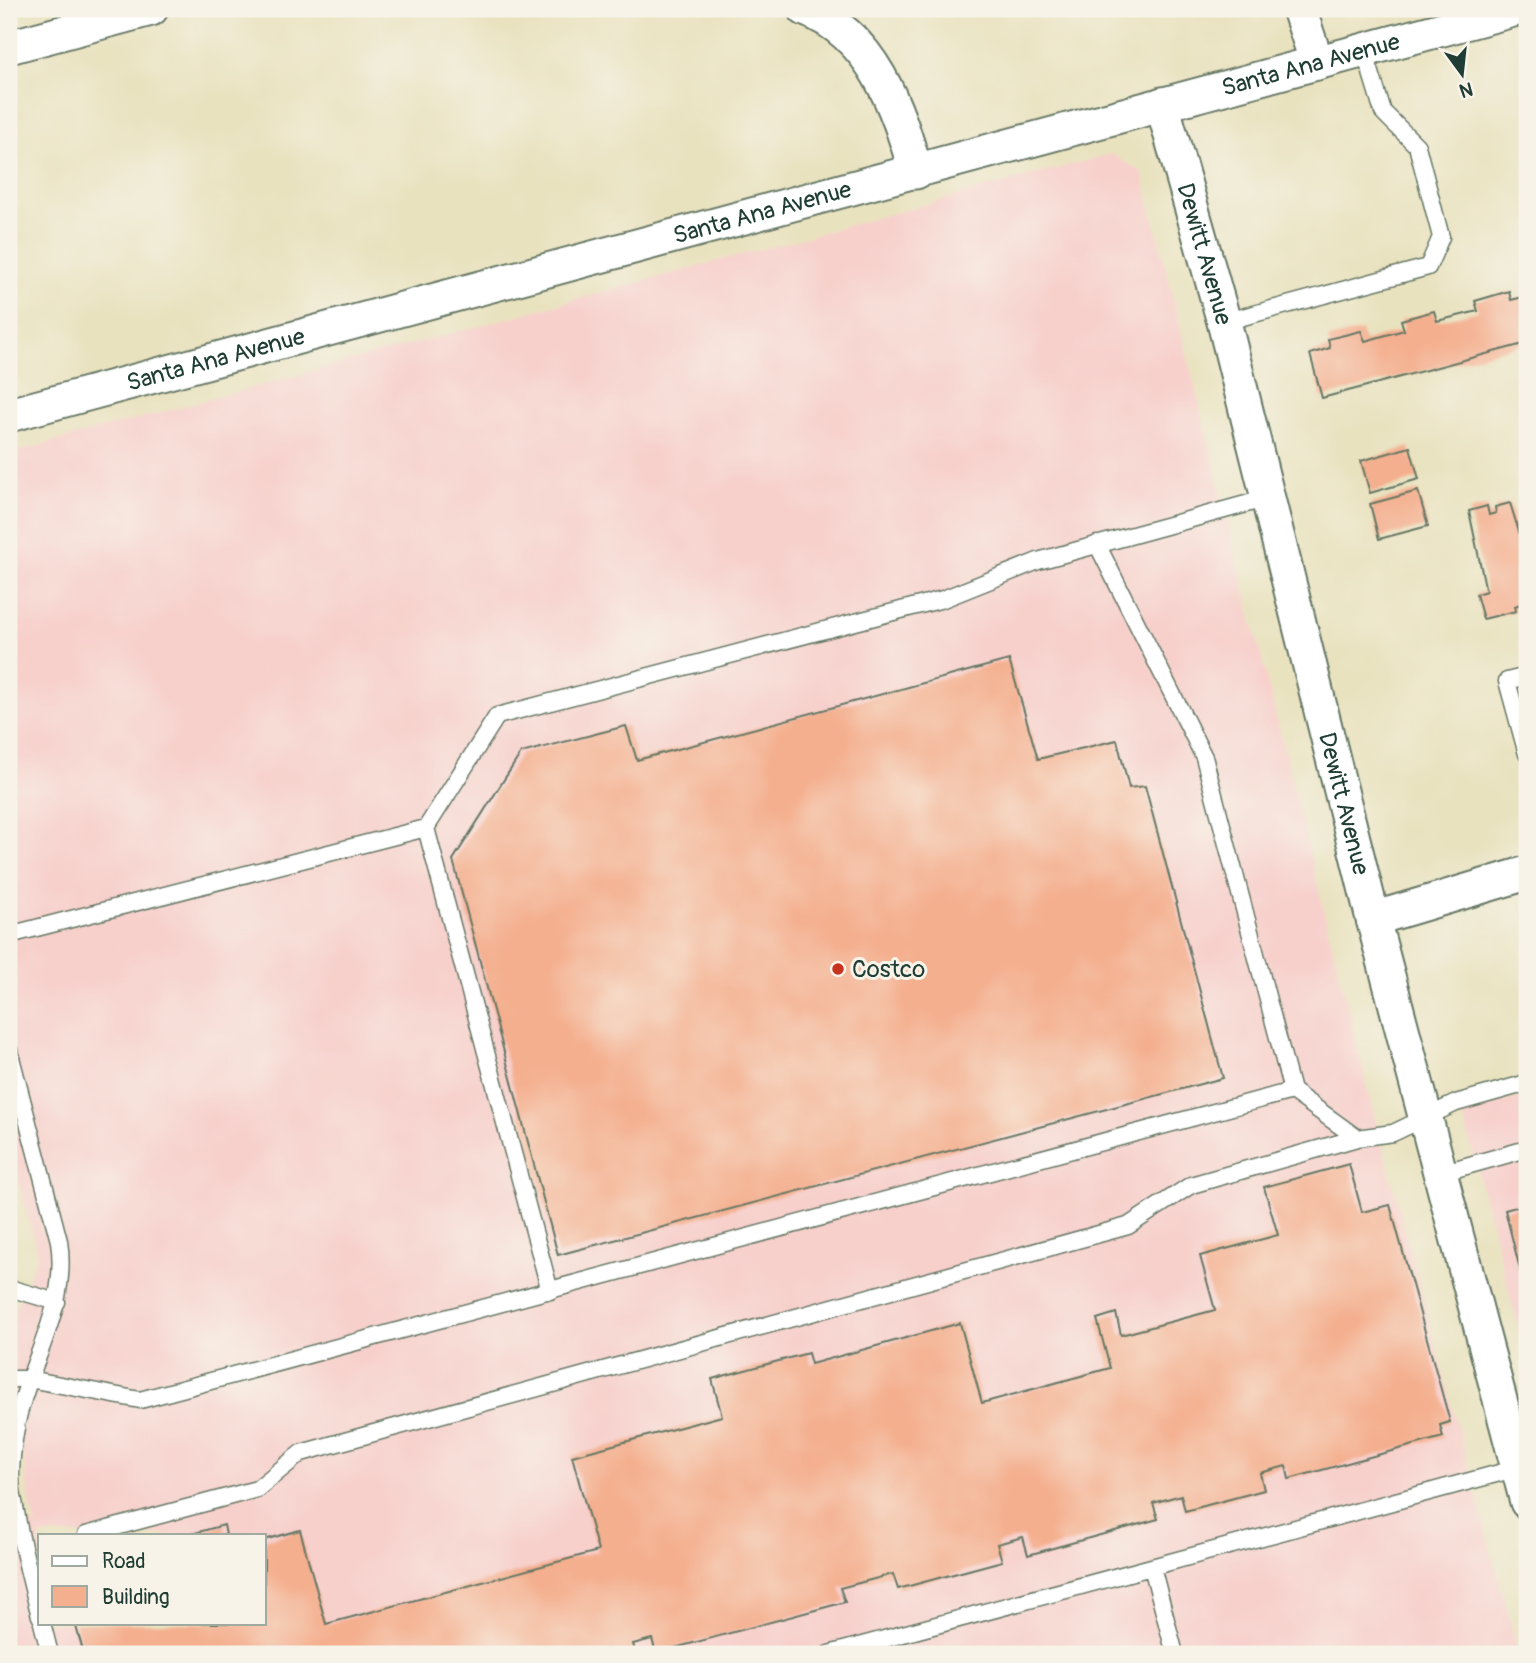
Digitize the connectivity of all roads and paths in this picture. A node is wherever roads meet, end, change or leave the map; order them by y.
1 (151, 9) edge
2 (805, 9) edge
3 (1299, 9) edge
4 (1517, 9) edge
5 (9, 47) edge
6 (1364, 50) junction
7 (1317, 63) junction
8 (1162, 104) junction
9 (916, 172) junction
10 (1224, 322) junction
11 (9, 415) edge
12 (1268, 498) junction
13 (1097, 544) junction
14 (1527, 676) edge
15 (1527, 754) edge
16 (426, 828) junction
17 (1527, 873) edge
18 (1373, 919) junction
19 (9, 935) edge
20 (9, 1050) edge
21 (1527, 1083) edge
22 (1292, 1091) junction
23 (1427, 1119) junction
24 (1357, 1138) junction
25 (1527, 1149) edge
26 (1441, 1173) junction
27 (9, 1287) edge
28 (550, 1292) junction
29 (57, 1302) junction
30 (9, 1379) edge
31 (29, 1379) junction
32 (1518, 1468) junction
33 (1527, 1502) edge
34 (90, 1534) edge
35 (38, 1548) edge
36 (23, 1552) junction
37 (1152, 1567) junction
38 (38, 1608) edge
39 (42, 1624) edge
40 (50, 1654) edge
41 (829, 1654) edge
42 (1175, 1654) edge

1 - 5 street
2 - 9 street
3 - 7 street
4 - 6 street, Santa Ana Avenue
6 - 7 street, Santa Ana Avenue
6 - 10 lane
7 - 8 street, Santa Ana Avenue
8 - 9 street, Santa Ana Avenue
8 - 10 street, Dewitt Avenue
9 - 11 street, Santa Ana Avenue
10 - 12 street, Dewitt Avenue
12 - 13 lane
12 - 18 street, Dewitt Avenue
13 - 16 lane
13 - 22 lane
14 - 15 lane
16 - 19 lane
16 - 28 lane
17 - 18 street
18 - 23 street, Dewitt Avenue
20 - 29 lane
21 - 23 lane
22 - 24 lane
22 - 28 lane
23 - 24 lane
23 - 26 street, Dewitt Avenue
24 - 34 lane
25 - 26 lane
26 - 32 street, Dewitt Avenue
27 - 29 lane
28 - 31 lane
29 - 31 lane
30 - 31 lane
31 - 36 lane
32 - 33 street, Dewitt Avenue
32 - 37 lane
35 - 36 lane
36 - 38 lane
37 - 41 lane
37 - 42 lane
39 - 40 lane

